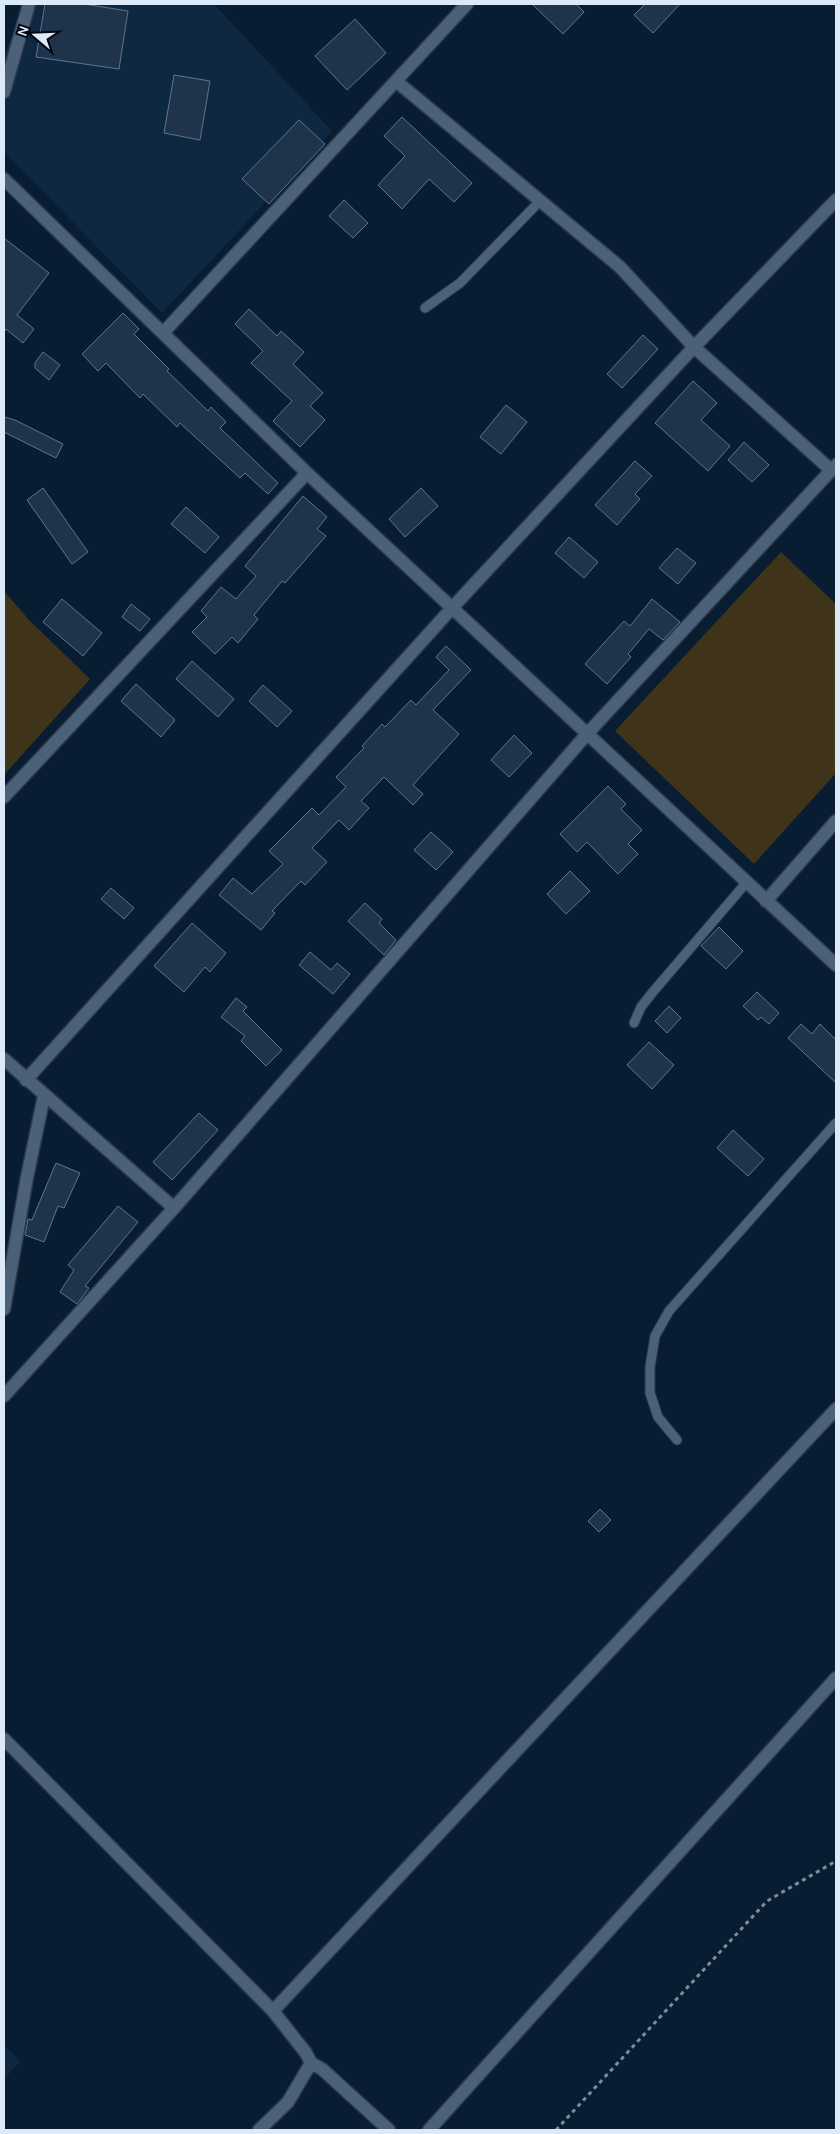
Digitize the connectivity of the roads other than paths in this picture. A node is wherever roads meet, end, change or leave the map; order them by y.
1 (29, 4) edge
2 (467, 4) edge
3 (396, 81) junction
4 (4, 92) edge
5 (4, 179) edge
6 (836, 200) edge
7 (540, 201) junction
8 (425, 308) dead end
9 (163, 333) junction
10 (694, 347) junction
11 (834, 468) edge
12 (307, 474) junction
13 (452, 608) junction
14 (588, 734) junction
15 (4, 797) edge
16 (836, 821) edge
17 (746, 883) junction
18 (766, 901) junction
19 (836, 965) edge
20 (634, 1023) dead end
21 (4, 1059) edge
22 (26, 1080) junction
23 (44, 1096) junction
24 (836, 1123) edge
25 (174, 1208) junction
26 (4, 1309) edge
27 (4, 1396) edge
28 (836, 1409) edge
29 (677, 1440) dead end
30 (836, 1678) edge
31 (4, 1740) edge
32 (273, 2011) junction
33 (311, 2063) junction
34 (259, 2130) edge
35 (389, 2130) edge
36 (429, 2130) edge

1 - 4 street
2 - 3 street
3 - 7 street
3 - 9 street
5 - 9 street
6 - 10 street
7 - 8 lane
7 - 10 street
9 - 12 street
10 - 11 street
10 - 13 street
11 - 14 street
12 - 13 street
12 - 15 street
13 - 14 street
13 - 22 street
14 - 17 street
14 - 25 street
16 - 18 street
17 - 18 street
17 - 20 lane
18 - 19 street
21 - 22 street
22 - 23 street
23 - 25 street
23 - 26 street
24 - 29 lane
25 - 27 street
28 - 32 street
30 - 36 street
31 - 32 street
32 - 33 street
33 - 34 street
33 - 35 street

